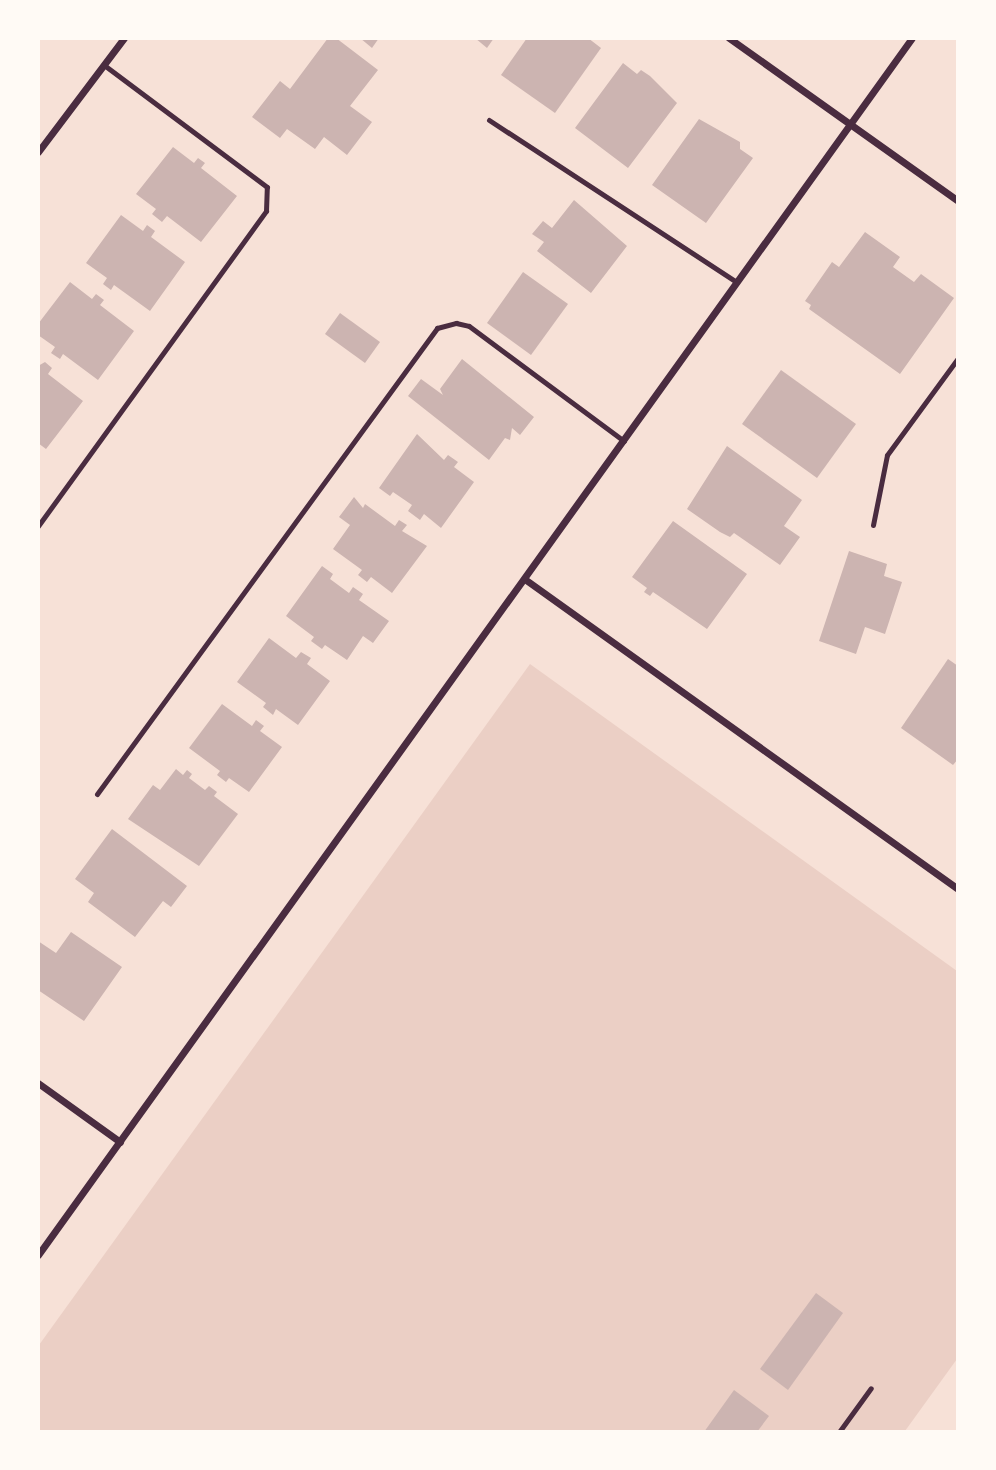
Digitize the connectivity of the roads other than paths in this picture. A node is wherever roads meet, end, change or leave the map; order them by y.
1 (124, 38) edge
2 (729, 38) edge
3 (912, 38) edge
4 (104, 65) junction
5 (489, 120) dead end
6 (851, 128) junction
7 (38, 152) edge
8 (957, 201) edge
9 (737, 282) junction
10 (957, 358) edge
11 (624, 441) junction
12 (873, 525) dead end
13 (38, 526) edge
14 (526, 580) junction
15 (97, 794) dead end
16 (957, 890) edge
17 (38, 1083) edge
18 (120, 1142) junction
19 (38, 1255) edge
20 (871, 1388) dead end
21 (839, 1432) edge

1 - 4 street
2 - 6 street
3 - 6 street
4 - 7 street
4 - 13 lane
5 - 9 lane
6 - 8 street
6 - 9 street
9 - 11 street
10 - 12 lane
11 - 14 street
11 - 15 lane
14 - 16 street
14 - 18 street
17 - 18 street
18 - 19 street
20 - 21 lane

